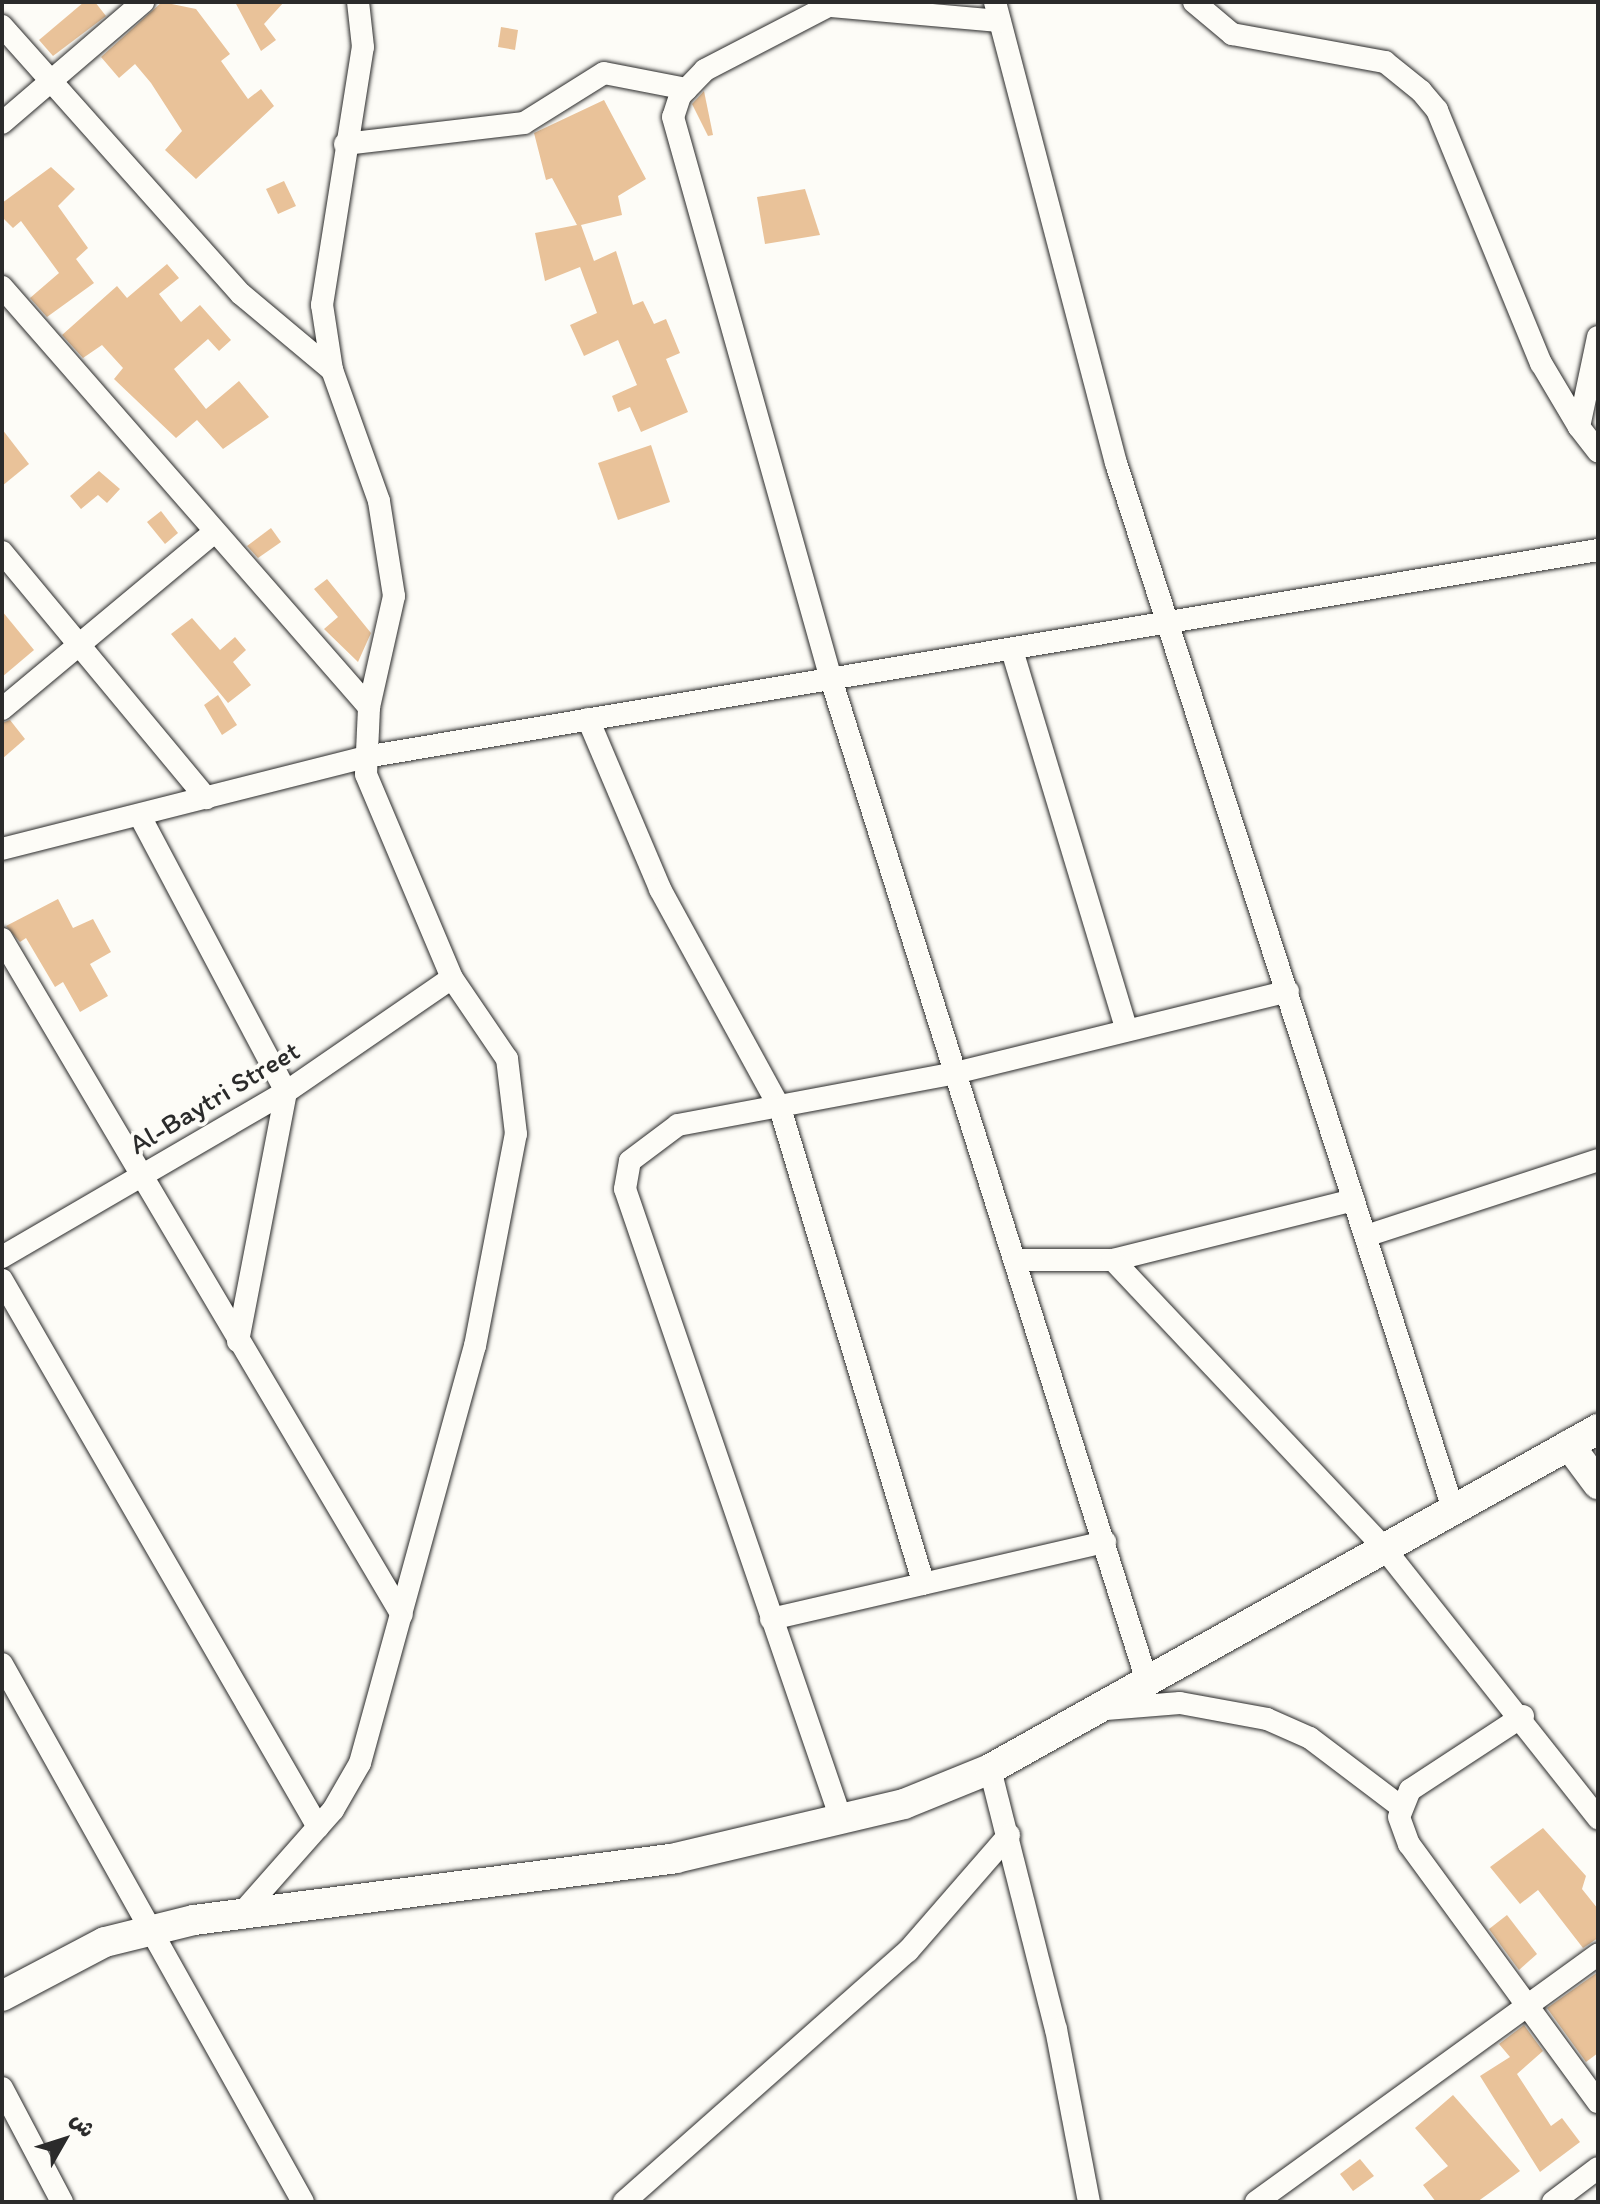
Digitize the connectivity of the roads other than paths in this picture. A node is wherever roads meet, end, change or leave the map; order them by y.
1 (143, 2) edge
2 (358, 2) edge
3 (1194, 2) edge
4 (834, 4) edge
5 (997, 11) edge
6 (2, 26) edge
7 (49, 81) junction
8 (686, 89) junction
9 (2, 123) edge
10 (345, 144) junction
11 (2, 287) edge
12 (1598, 337) edge
13 (332, 370) junction
14 (1579, 427) junction
15 (1598, 451) edge
16 (212, 534) junction
17 (1598, 550) edge
18 (2, 552) edge
19 (1170, 625) junction
20 (77, 640) junction
21 (1012, 650) junction
22 (831, 679) junction
23 (369, 707) junction
24 (2, 709) edge
25 (588, 719) junction
26 (365, 757) junction
27 (206, 798) junction
28 (140, 816) junction
29 (2, 849) edge
30 (2, 939) edge
31 (452, 978) junction
32 (1288, 991) junction
33 (1127, 1030) junction
34 (951, 1074) junction
35 (286, 1092) junction
36 (780, 1108) junction
37 (1598, 1160) edge
38 (139, 1178) junction
39 (1354, 1200) junction
40 (1366, 1236) junction
41 (2, 1257) edge
42 (1019, 1260) junction
43 (1113, 1260) junction
44 (2, 1280) edge
45 (238, 1341) junction
46 (1598, 1429) edge
47 (1569, 1445) junction
48 (1598, 1484) edge
49 (1453, 1509) junction
50 (1105, 1542) junction
51 (1384, 1548) junction
52 (924, 1584) junction
53 (402, 1615) junction
54 (771, 1619) junction
55 (2, 1664) edge
56 (1146, 1678) junction
57 (1091, 1710) junction
58 (1523, 1716) junction
59 (990, 1769) junction
60 (1400, 1806) junction
61 (1598, 1818) edge
62 (842, 1822) junction
63 (318, 1827) junction
64 (1009, 1835) junction
65 (241, 1914) junction
66 (155, 1929) junction
67 (1598, 1954) edge
68 (2, 1996) edge
69 (1525, 2006) junction
70 (2, 2088) edge
71 (1598, 2102) edge
72 (1598, 2168) edge
73 (62, 2202) edge
74 (303, 2202) edge
75 (624, 2202) edge
76 (1089, 2202) edge
77 (1256, 2202) edge
78 (1553, 2202) edge

1 - 7 street
2 - 10 street
3 - 14 street
4 - 5 street
4 - 8 street
5 - 19 street
6 - 7 street
7 - 9 street
7 - 13 street
8 - 10 street
8 - 22 street
10 - 13 street
11 - 16 street
12 - 14 street
13 - 23 street
14 - 15 street
16 - 20 street
16 - 23 street
17 - 19 street
18 - 20 street
19 - 21 street
19 - 32 street
20 - 24 street
20 - 27 street
21 - 22 street
21 - 33 street
22 - 25 street
22 - 34 street
23 - 26 street
25 - 26 street
25 - 36 street
26 - 27 street
26 - 31 street
27 - 28 street
28 - 29 street
28 - 35 street
30 - 38 street
31 - 35 street, Al-Baytri Street
31 - 53 street
32 - 33 street
32 - 39 street
33 - 34 street
34 - 36 street
34 - 42 street
35 - 38 street, Al-Baytri Street
35 - 45 street
36 - 52 street
36 - 54 street
37 - 40 street
38 - 41 street, Al-Baytri Street
38 - 45 street
39 - 40 street
39 - 43 street
40 - 49 street
42 - 43 street
42 - 50 street
43 - 51 street
44 - 63 street
45 - 53 street
46 - 47 main road
47 - 48 main road
47 - 49 main road
49 - 51 main road
50 - 52 street
50 - 56 street
51 - 56 main road
51 - 58 street
52 - 54 street
53 - 63 street
54 - 62 street
55 - 66 street
56 - 57 main road
57 - 59 main road
57 - 60 street
58 - 60 street
58 - 61 street
59 - 62 main road
59 - 64 street
60 - 69 street
62 - 65 main road
63 - 65 street
64 - 75 street
64 - 76 street
65 - 66 main road
66 - 68 main road
66 - 74 street
67 - 69 street
69 - 71 street
69 - 77 street
70 - 73 street
72 - 78 street

